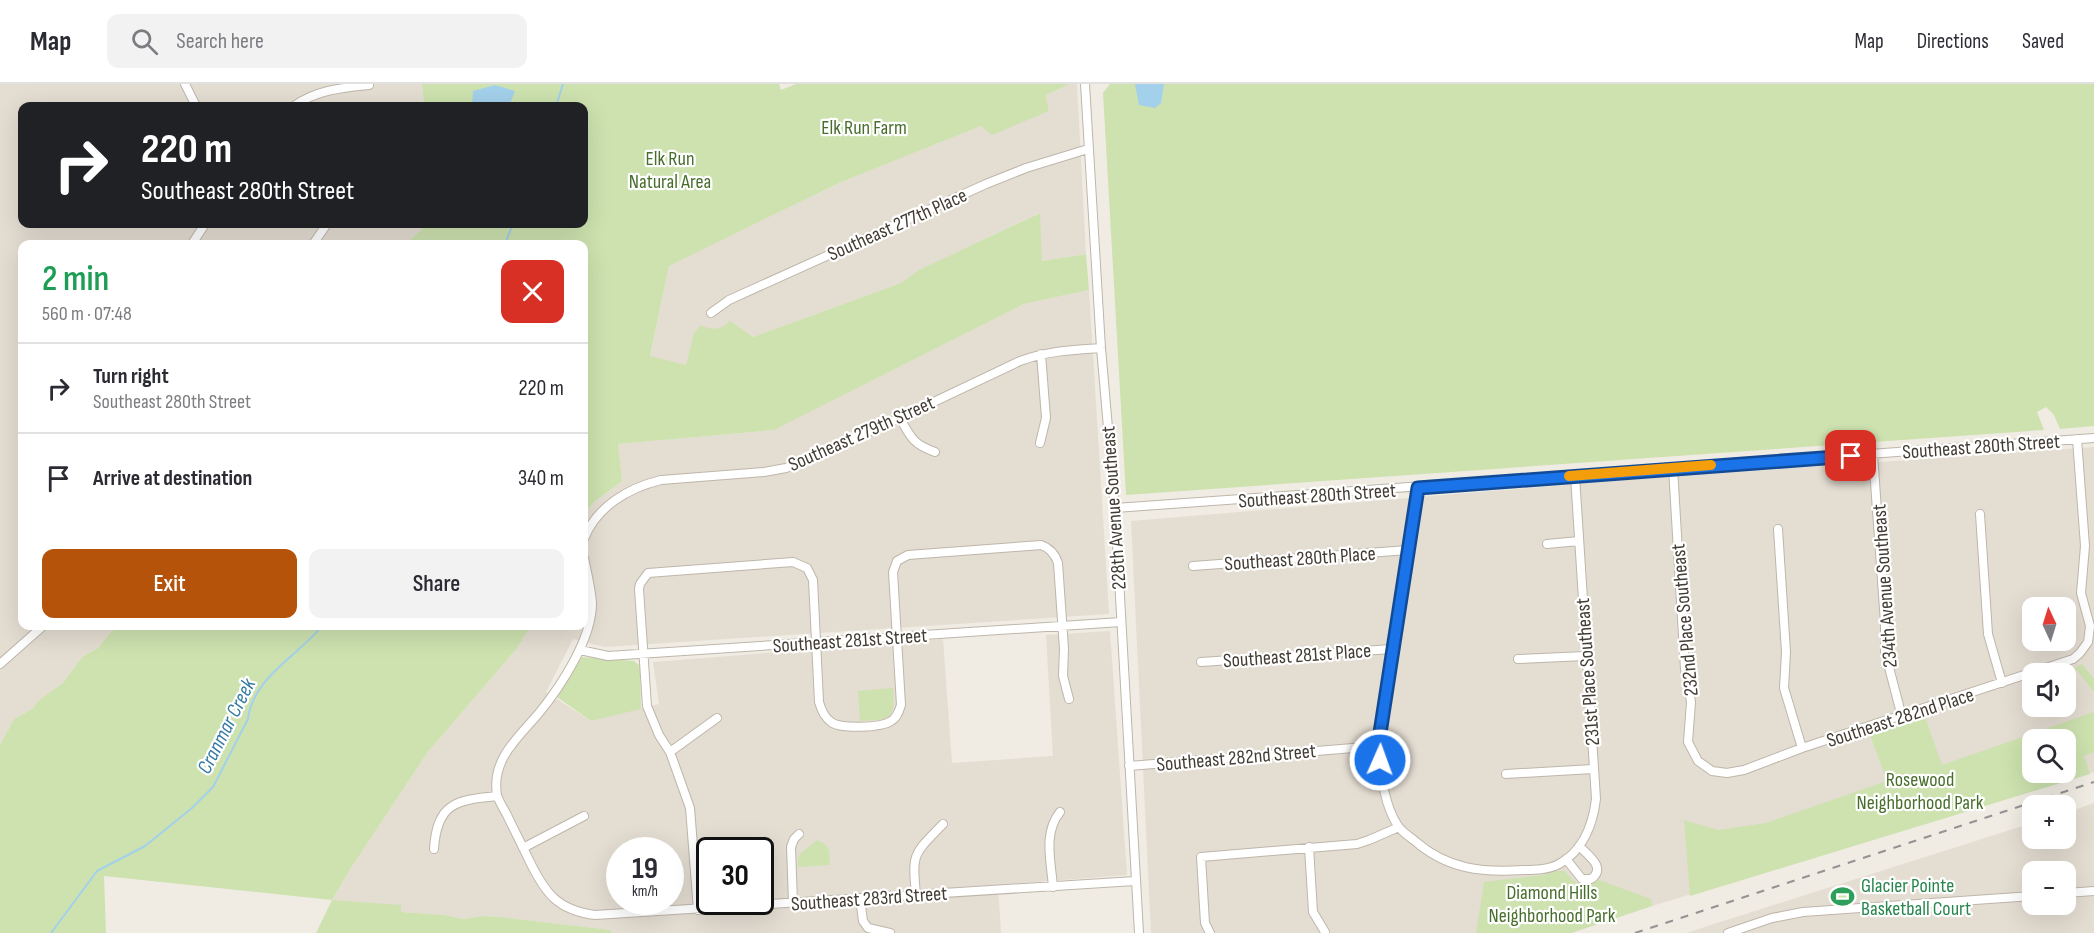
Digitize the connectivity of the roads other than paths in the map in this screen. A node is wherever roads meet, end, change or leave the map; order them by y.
1 (185, 84) edge
2 (1085, 84) edge
3 (369, 85) edge
4 (194, 102) edge
5 (300, 102) edge
6 (1088, 150) junction
7 (711, 313) dead end
8 (1101, 348) junction
9 (1041, 354) junction
10 (900, 418) junction
11 (2094, 438) edge
12 (2077, 439) junction
13 (1040, 443) dead end
14 (935, 452) dead end
15 (1874, 454) junction
16 (1673, 468) junction
17 (1575, 476) junction
18 (1418, 488) junction
19 (1115, 508) junction
20 (1980, 514) dead end
21 (1778, 529) dead end
22 (588, 530) edge
23 (1579, 541) junction
24 (1547, 543) dead end
25 (1408, 550) junction
26 (1193, 566) dead end
27 (588, 573) edge
28 (1121, 622) junction
29 (588, 625) edge
30 (1063, 626) junction
31 (38, 630) edge
32 (586, 630) edge
33 (897, 637) junction
34 (817, 642) junction
35 (1392, 649) junction
36 (580, 650) junction
37 (643, 654) junction
38 (1586, 656) junction
39 (1518, 659) dead end
40 (1201, 662) dead end
41 (0, 664) edge
42 (2002, 683) junction
43 (1069, 699) dead end
44 (1902, 717) junction
45 (717, 718) dead end
46 (1378, 746) junction
47 (1802, 748) junction
48 (670, 752) junction
49 (1129, 766) junction
50 (1705, 767) joint
51 (1593, 769) junction
52 (1506, 774) dead end
53 (497, 796) junction
54 (1060, 812) dead end
55 (584, 816) dead end
56 (942, 824) dead end
57 (1399, 826) junction
58 (799, 834) dead end
59 (1579, 846) junction
60 (523, 848) junction
61 (1309, 848) junction
62 (434, 849) dead end
63 (1566, 859) junction
64 (696, 880) edge
65 (1135, 881) junction
66 (1053, 887) junction
67 (2094, 891) edge
68 (2076, 892) edge
69 (916, 895) junction
70 (2022, 897) edge
71 (860, 898) junction
72 (794, 903) junction
73 (774, 904) edge
74 (696, 910) edge
75 (1325, 932) edge
76 (890, 933) edge
77 (1139, 933) edge
78 (1210, 933) edge
79 (1728, 933) edge

1 - 4 street
2 - 6 street, 228th Avenue Southeast
3 - 5 street
6 - 7 street, Southeast 277th Place
6 - 8 street, 228th Avenue Southeast
8 - 9 street, Southeast 279th Street
8 - 19 street, 228th Avenue Southeast
9 - 10 street, Southeast 279th Street
9 - 13 street
10 - 14 street
10 - 22 street, Southeast 279th Street
11 - 12 street, Southeast 280th Street
12 - 15 street, Southeast 280th Street
12 - 42 street, Southeast 282nd Place
15 - 16 street, Southeast 280th Street
15 - 44 street, 234th Avenue Southeast
16 - 17 street, Southeast 280th Street
16 - 50 street, 232nd Place Southeast
17 - 18 street, Southeast 280th Street
17 - 23 street, 231st Place Southeast
18 - 19 street, Southeast 280th Street
18 - 25 street
19 - 28 street, 228th Avenue Southeast
20 - 42 street
21 - 47 street
23 - 24 street
23 - 38 street, 231st Place Southeast
25 - 26 street, Southeast 280th Place
25 - 35 street
27 - 29 street
28 - 30 street, Southeast 281st Street
28 - 49 street, 228th Avenue Southeast
30 - 33 street, Southeast 281st Street
30 - 33 street
30 - 43 street
31 - 41 street
32 - 36 street
33 - 34 street, Southeast 281st Street
33 - 34 street
34 - 37 street, Southeast 281st Street
34 - 37 street
35 - 40 street, Southeast 281st Place
35 - 46 street
36 - 37 street, Southeast 281st Street
36 - 53 street
37 - 48 street
38 - 39 street
38 - 51 street, 231st Place Southeast
42 - 44 street, Southeast 282nd Place
44 - 47 street, Southeast 282nd Place
45 - 48 street
46 - 49 street, Southeast 282nd Street
46 - 57 street
47 - 50 street, Southeast 282nd Place
48 - 64 street
49 - 65 street, 228th Avenue Southeast
51 - 52 street
51 - 59 street, 231st Place Southeast
53 - 60 street
53 - 62 street
54 - 66 street
55 - 60 street
56 - 69 street
57 - 61 street
57 - 63 street
58 - 72 street
59 - 63 street, 231st Place Southeast
59 - 63 street
60 - 74 street, Southeast 283rd Street
61 - 75 street
61 - 78 street
65 - 66 street, Southeast 283rd Street
65 - 77 street, 228th Avenue Southeast
66 - 69 street, Southeast 283rd Street
67 - 68 street
69 - 71 street, Southeast 283rd Street
70 - 79 street
71 - 72 street, Southeast 283rd Street
71 - 76 street
72 - 73 street, Southeast 283rd Street

